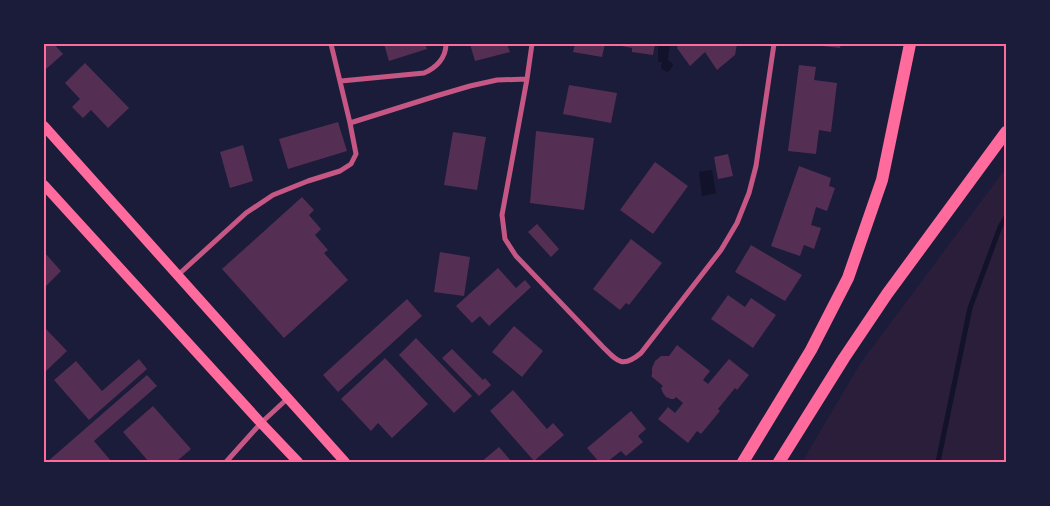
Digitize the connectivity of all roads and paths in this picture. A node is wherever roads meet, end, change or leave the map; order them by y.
1 (331, 44) edge
2 (446, 44) edge
3 (532, 44) edge
4 (774, 44) edge
5 (910, 44) edge
6 (527, 79) junction
7 (341, 81) junction
8 (350, 122) junction
9 (44, 126) edge
10 (1006, 132) edge
11 (44, 184) edge
12 (177, 275) junction
13 (287, 398) junction
14 (261, 423) junction
15 (226, 462) edge
16 (298, 462) edge
17 (345, 462) edge
18 (743, 462) edge
19 (779, 462) edge

1 - 7 street
2 - 7 street
3 - 6 street
4 - 6 street
5 - 18 main road
6 - 8 street
7 - 8 street
8 - 12 street
9 - 12 main road
10 - 19 main road
11 - 14 main road
12 - 13 main road
13 - 14 street
13 - 17 main road
14 - 15 street
14 - 16 main road

